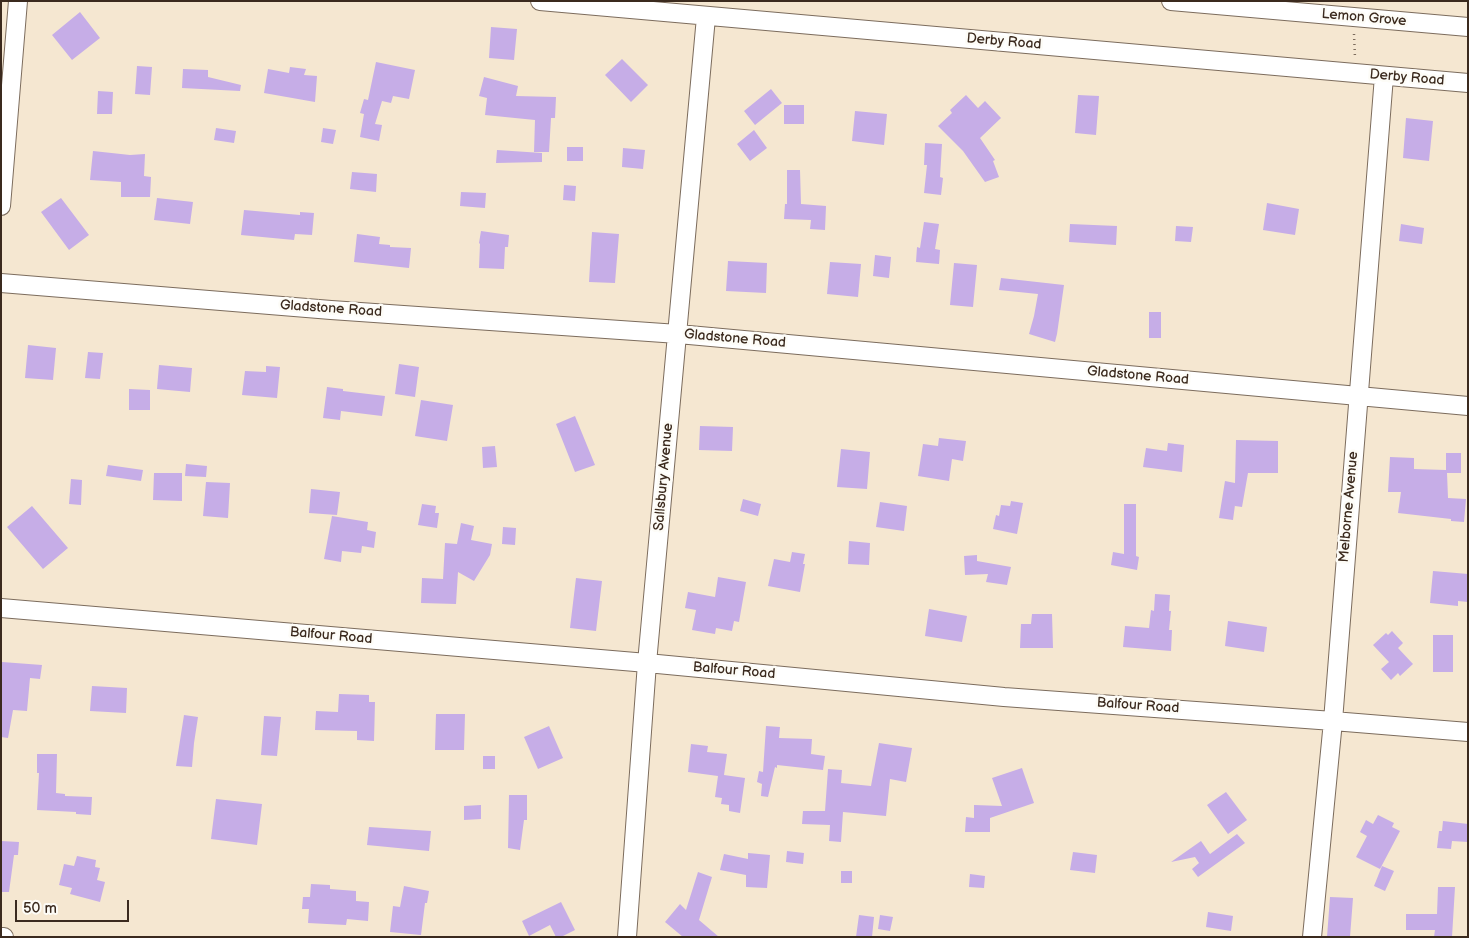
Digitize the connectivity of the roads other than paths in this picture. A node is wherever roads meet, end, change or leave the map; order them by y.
1 (18, 1) edge
2 (540, 1) edge
3 (1171, 1) edge
4 (706, 17) junction
5 (1468, 27) edge
6 (1384, 76) junction
7 (1468, 83) edge
8 (1, 206) edge
9 (1, 284) edge
10 (678, 334) junction
11 (1358, 396) junction
12 (1468, 406) edge
13 (1, 608) edge
14 (647, 663) junction
15 (1333, 721) junction
16 (1468, 732) edge
17 (627, 937) edge
18 (1312, 937) edge

1 - 8 street
2 - 4 street, Derby Road
3 - 5 street, Lemon Grove
4 - 6 street, Derby Road
4 - 10 street, Sallsbury Avenue
6 - 7 street, Derby Road
6 - 11 street, Melborne Avenue
9 - 10 street, Gladstone Road
10 - 11 street, Gladstone Road
10 - 14 street, Sallsbury Avenue
11 - 12 street, Gladstone Road
11 - 15 street, Melborne Avenue
13 - 14 street, Balfour Road
14 - 15 street, Balfour Road
14 - 17 street, Sallsbury Avenue
15 - 16 street, Balfour Road
15 - 18 street, Melborne Avenue

